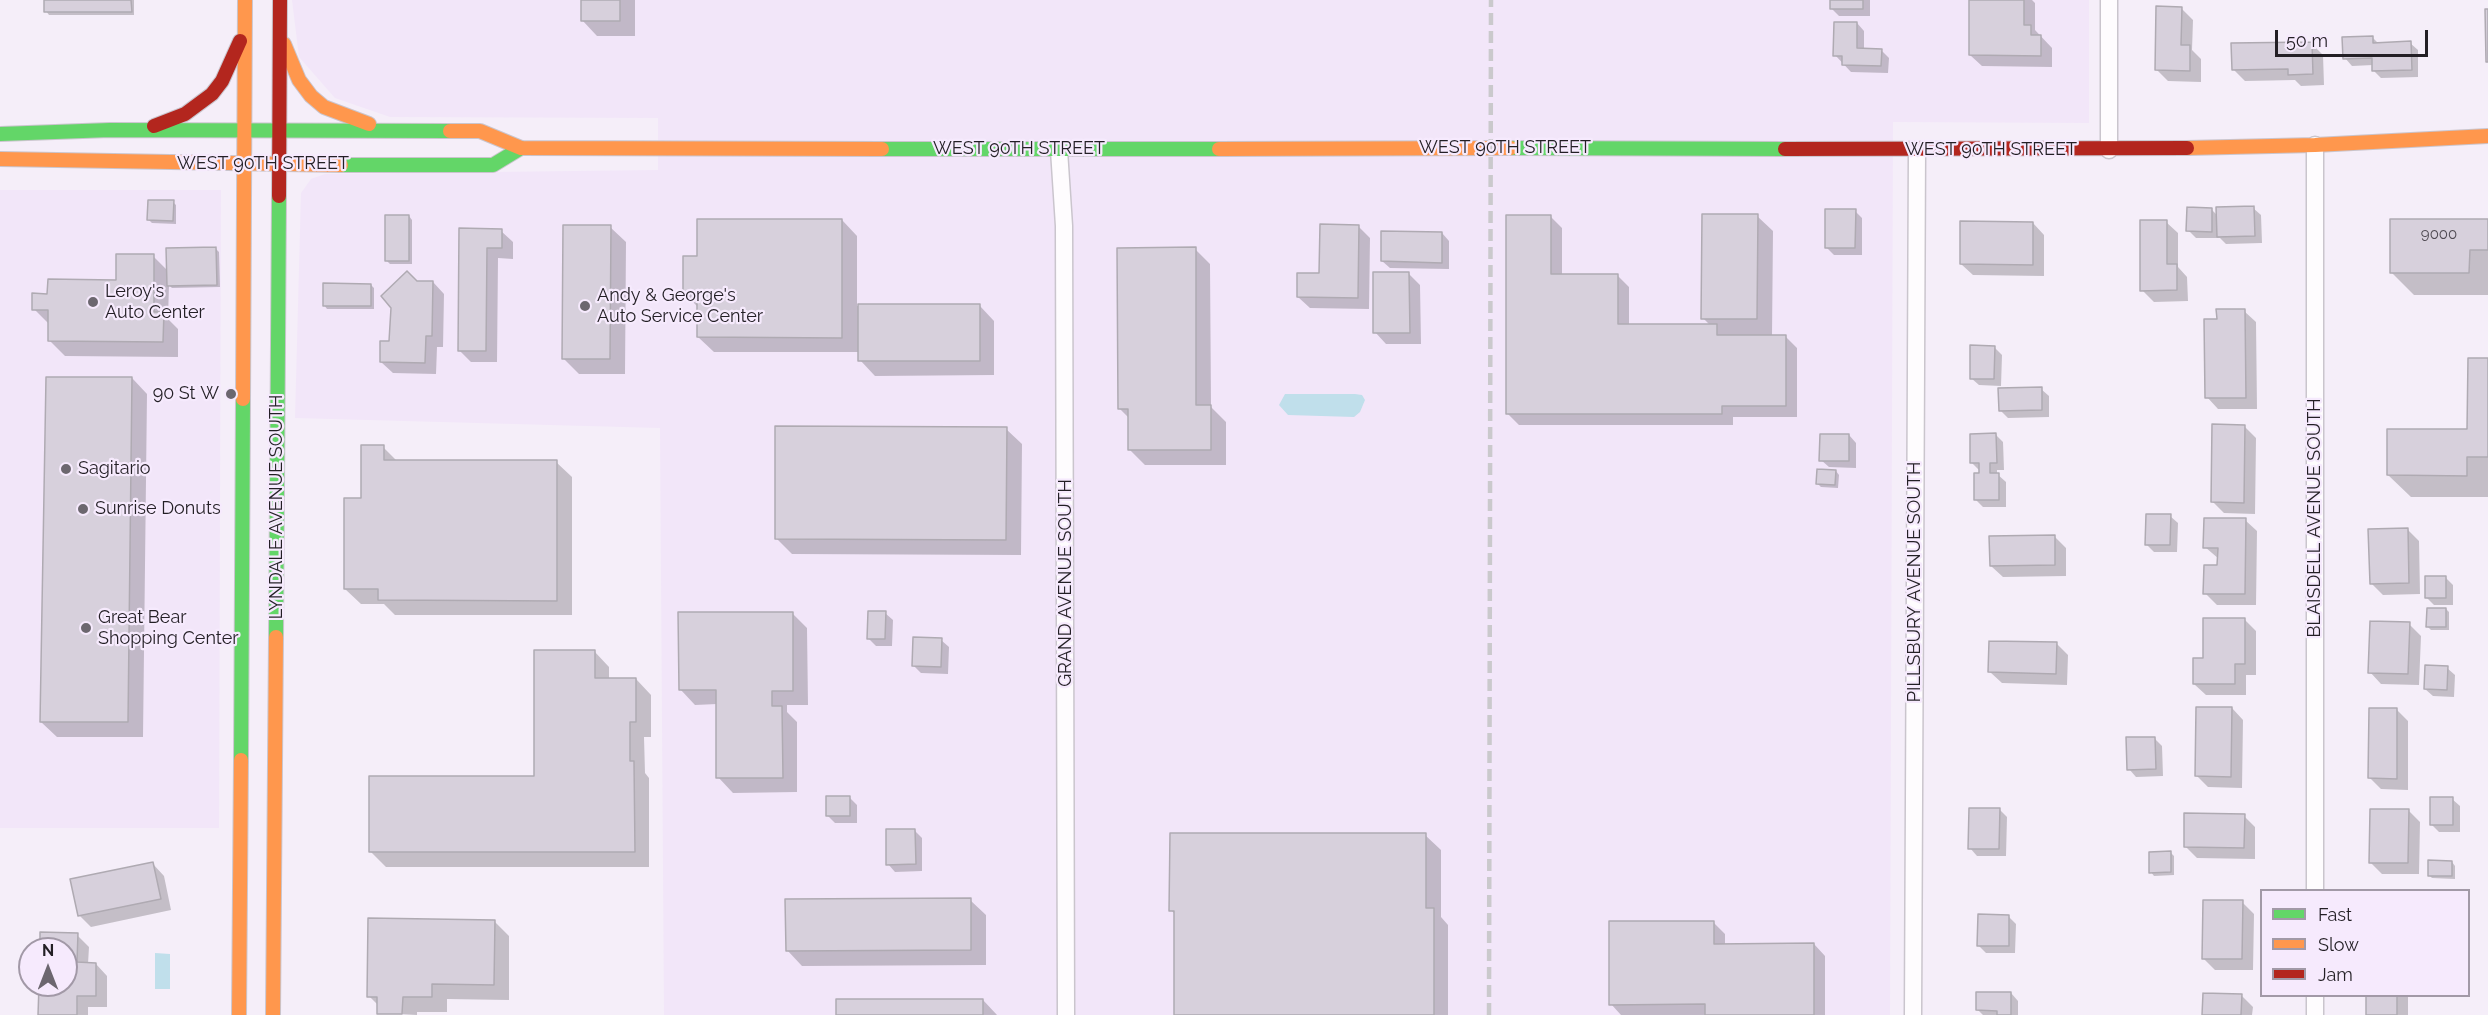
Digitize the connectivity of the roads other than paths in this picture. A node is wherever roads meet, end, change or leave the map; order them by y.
1 (245, 0) edge
2 (280, 0) edge
3 (2109, 0) edge
4 (280, 29) junction
5 (244, 30) junction
6 (145, 130) junction
7 (243, 131) junction
8 (278, 131) junction
9 (391, 131) junction
10 (0, 134) edge
11 (2488, 136) edge
12 (2316, 145) junction
13 (521, 147) junction
14 (1059, 150) junction
15 (1917, 150) junction
16 (2109, 150) junction
17 (0, 159) edge
18 (278, 164) junction
19 (243, 165) junction
20 (2315, 889) edge
21 (2315, 997) edge
22 (239, 1015) edge
23 (273, 1015) edge
24 (1066, 1015) edge
25 (1913, 1015) edge
26 (2315, 1015) edge

1 - 5 street, LYNDALE AVENUE SOUTH
2 - 4 street, LYNDALE AVENUE SOUTH
3 - 16 street
4 - 8 street, LYNDALE AVENUE SOUTH
4 - 9 street
5 - 6 street
5 - 7 street, LYNDALE AVENUE SOUTH
6 - 7 street, WEST 90TH STREET
6 - 10 street, WEST 90TH STREET
7 - 8 street, WEST 90TH STREET
7 - 19 street, LYNDALE AVENUE SOUTH
8 - 9 street, WEST 90TH STREET
8 - 18 street, LYNDALE AVENUE SOUTH
9 - 13 street, WEST 90TH STREET
11 - 12 street, WEST 90TH STREET
12 - 16 street, WEST 90TH STREET
12 - 20 street, BLAISDELL AVENUE SOUTH
13 - 14 street, WEST 90TH STREET
13 - 18 street, WEST 90TH STREET
14 - 15 street, WEST 90TH STREET
14 - 24 street, GRAND AVENUE SOUTH
15 - 16 street, WEST 90TH STREET
15 - 25 street, PILLSBURY AVENUE SOUTH
17 - 19 street, WEST 90TH STREET
18 - 19 street, WEST 90TH STREET
18 - 23 street, LYNDALE AVENUE SOUTH
19 - 22 street, LYNDALE AVENUE SOUTH
21 - 26 street

